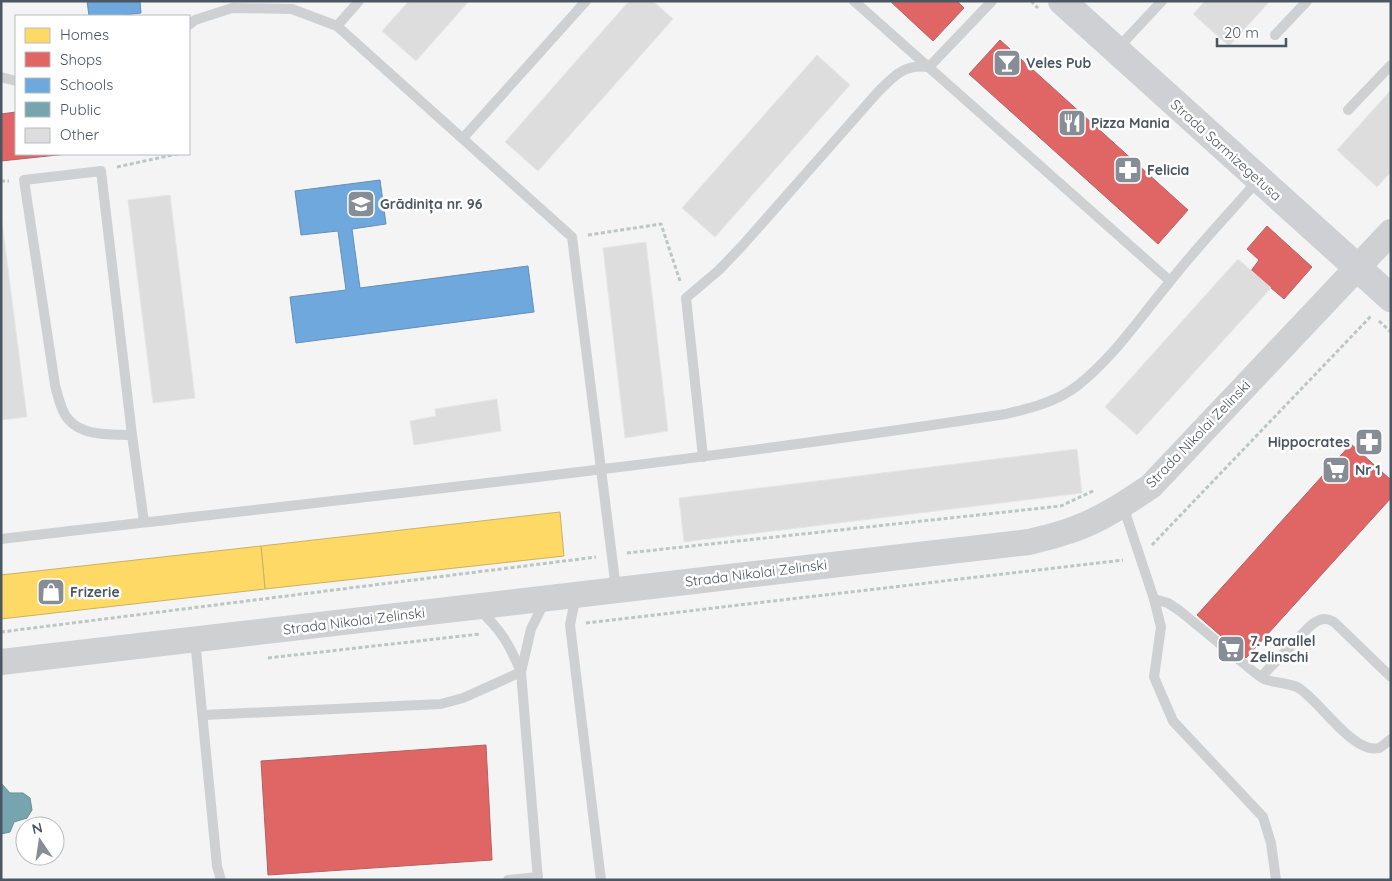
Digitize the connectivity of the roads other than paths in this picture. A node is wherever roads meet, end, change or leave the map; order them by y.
1 (359, 1) edge
2 (586, 1) edge
3 (854, 1) edge
4 (992, 1) edge
5 (1062, 1) edge
6 (1162, 1) edge
7 (1307, 1) edge
8 (190, 24) edge
9 (337, 26) junction
10 (1275, 35) dead end
11 (1116, 50) junction
12 (1391, 65) edge
13 (928, 67) junction
14 (1, 77) edge
15 (15, 80) edge
16 (1348, 110) dead end
17 (463, 138) junction
18 (1259, 179) junction
19 (1391, 232) edge
20 (1357, 267) junction
21 (1170, 281) junction
22 (1391, 298) edge
23 (132, 435) junction
24 (703, 457) junction
25 (601, 470) junction
26 (1122, 505) junction
27 (144, 522) junction
28 (1, 539) edge
29 (616, 589) junction
30 (564, 596) junction
31 (1154, 599) junction
32 (474, 606) junction
33 (195, 640) junction
34 (1, 662) edge
35 (521, 672) junction
36 (1261, 677) junction
37 (1391, 677) edge
38 (203, 715) junction
39 (1391, 739) edge
40 (538, 878) edge
41 (221, 880) edge
42 (508, 880) edge
43 (601, 880) edge
44 (1276, 880) edge

1 - 9 lane
2 - 17 lane
3 - 13 lane
4 - 13 lane
5 - 11 main road, Strada Sarmizegetusa
6 - 11 lane
7 - 10 lane
8 - 9 lane
9 - 17 lane
11 - 18 main road, Strada Sarmizegetusa
12 - 16 lane
13 - 21 lane
13 - 24 lane
14 - 15 lane
17 - 25 lane
18 - 20 main road, Strada Sarmizegetusa
18 - 21 lane
19 - 20 street, Strada Nikolai Zelinski
20 - 22 main road, Strada Sarmizegetusa
20 - 26 street, Strada Nikolai Zelinski
21 - 24 lane
23 - 23 lane
23 - 27 lane
24 - 25 lane
25 - 27 lane
25 - 29 lane
26 - 29 street, Strada Nikolai Zelinski
26 - 31 lane
27 - 28 lane
29 - 30 street, Strada Nikolai Zelinski
30 - 32 street, Strada Nikolai Zelinski
30 - 35 lane
30 - 43 lane
31 - 36 lane
31 - 44 lane
32 - 33 street, Strada Nikolai Zelinski
32 - 35 lane
33 - 34 street, Strada Nikolai Zelinski
33 - 38 lane
35 - 38 lane
35 - 40 lane
36 - 37 lane
36 - 39 lane
38 - 41 lane
40 - 42 lane

